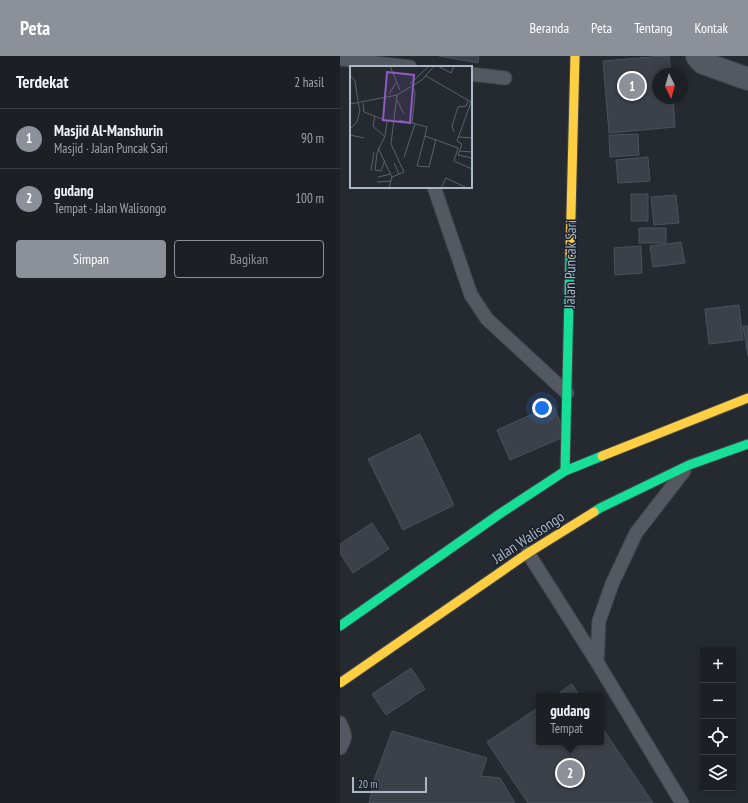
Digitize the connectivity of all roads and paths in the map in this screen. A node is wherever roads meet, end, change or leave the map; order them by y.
1 (575, 56) edge
2 (697, 56) edge
3 (340, 59) edge
4 (401, 66) edge
5 (472, 74) edge
6 (505, 78) dead end
7 (748, 79) edge
8 (434, 188) edge
9 (566, 393) junction
10 (748, 398) edge
11 (748, 444) edge
12 (689, 465) junction
13 (565, 471) junction
14 (528, 552) junction
15 (342, 620) edge
16 (597, 662) junction
17 (340, 683) edge
18 (340, 723) edge
19 (340, 748) edge
20 (682, 803) edge

1 - 9 main road, Jalan Puncak Sari
2 - 7 street
3 - 4 lane
5 - 6 lane
8 - 9 lane
9 - 13 main road, Jalan Puncak Sari
10 - 13 main road
11 - 12 main road, Jalan Walisongo
12 - 14 main road, Jalan Walisongo
12 - 16 lane
13 - 15 main road
14 - 16 lane
14 - 17 main road, Jalan Walisongo
16 - 20 lane
18 - 19 lane

